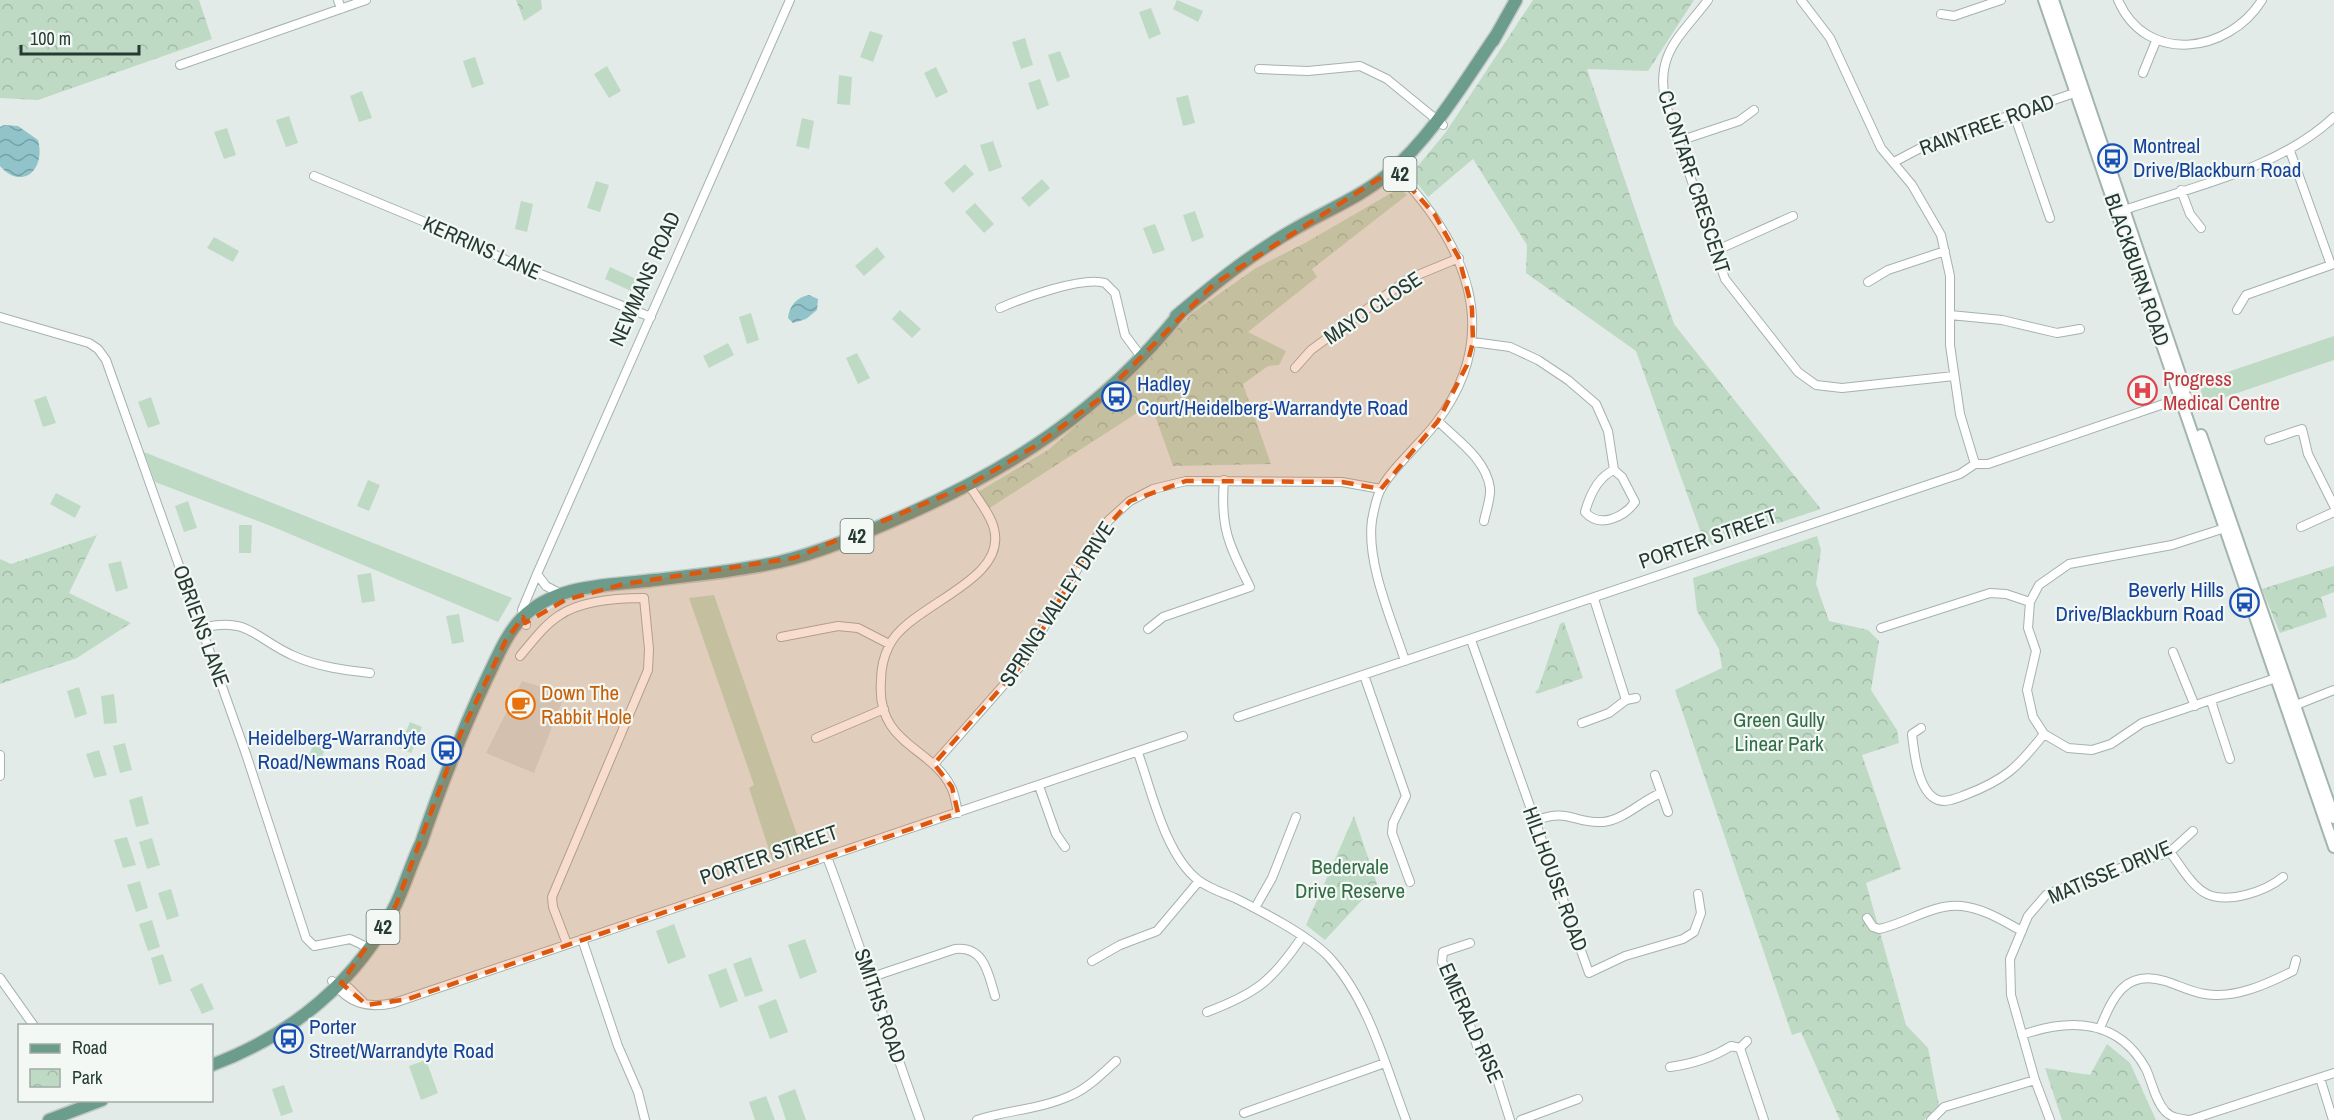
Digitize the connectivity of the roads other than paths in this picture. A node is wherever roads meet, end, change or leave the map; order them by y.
1 (338, 0) edge
2 (366, 0) edge
3 (790, 0) edge
4 (1516, 0) edge
5 (1708, 0) edge
6 (1801, 0) edge
7 (2001, 0) edge
8 (2044, 0) edge
9 (2053, 0) edge
10 (2118, 0) edge
11 (2262, 0) edge
12 (341, 9) junction
13 (1941, 14) dead end
14 (2156, 41) junction
15 (180, 65) dead end
16 (1259, 69) dead end
17 (2143, 73) dead end
18 (2079, 91) junction
19 (1754, 110) dead end
20 (2014, 114) junction
21 (2334, 117) edge
22 (1439, 123) junction
23 (1679, 141) junction
24 (2290, 151) junction
25 (1894, 162) junction
26 (1396, 172) junction
27 (314, 177) dead end
28 (2181, 190) junction
29 (2121, 211) junction
30 (1792, 216) dead end
31 (2050, 218) dead end
32 (2201, 228) dead end
33 (1715, 251) junction
34 (1945, 251) junction
35 (1459, 258) junction
36 (1868, 282) dead end
37 (1000, 308) dead end
38 (2236, 310) dead end
39 (1950, 315) junction
40 (651, 316) junction
41 (0, 317) edge
42 (2080, 329) dead end
43 (1473, 342) junction
44 (1140, 355) junction
45 (1295, 368) dead end
46 (1954, 376) junction
47 (2184, 397) junction
48 (1438, 421) junction
49 (2269, 440) dead end
50 (1975, 464) junction
51 (1614, 470) junction
52 (1224, 480) junction
53 (969, 486) junction
54 (1381, 489) junction
55 (2334, 506) edge
56 (2334, 512) edge
57 (1484, 521) dead end
58 (2228, 526) junction
59 (2301, 527) dead end
60 (537, 574) junction
61 (624, 584) junction
62 (561, 594) junction
63 (1594, 599) junction
64 (2030, 602) junction
65 (524, 621) junction
66 (202, 628) junction
67 (1881, 628) dead end
68 (1148, 629) dead end
69 (781, 637) dead end
70 (1471, 640) junction
71 (889, 644) junction
72 (2173, 652) dead end
73 (520, 656) dead end
74 (1405, 661) junction
75 (370, 674) dead end
76 (1364, 675) junction
77 (2280, 677) junction
78 (2334, 690) edge
79 (1636, 698) dead end
80 (1626, 700) junction
81 (2211, 701) junction
82 (2195, 706) junction
83 (2290, 707) junction
84 (884, 709) junction
85 (1238, 717) dead end
86 (1582, 723) dead end
87 (1921, 728) dead end
88 (2044, 734) junction
89 (1183, 736) dead end
90 (816, 738) dead end
91 (1138, 753) junction
92 (0, 755) edge
93 (2230, 759) dead end
94 (934, 764) junction
95 (1655, 775) dead end
96 (0, 776) edge
97 (1040, 786) junction
98 (1661, 793) junction
99 (1668, 812) dead end
100 (958, 813) junction
101 (1296, 817) dead end
102 (2334, 818) edge
103 (1534, 821) junction
104 (2193, 831) dead end
105 (1065, 847) dead end
106 (2334, 848) edge
107 (2170, 852) junction
108 (830, 856) junction
109 (2283, 877) dead end
110 (1199, 881) junction
111 (1410, 882) dead end
112 (1698, 894) dead end
113 (1255, 908) junction
114 (1867, 918) dead end
115 (2022, 931) junction
116 (1302, 937) junction
117 (582, 939) junction
118 (1470, 943) dead end
119 (567, 944) junction
120 (366, 947) junction
121 (2296, 960) dead end
122 (1092, 961) dead end
123 (872, 977) junction
124 (0, 978) edge
125 (337, 984) junction
126 (995, 996) dead end
127 (1208, 1012) dead end
128 (33, 1024) edge
129 (2100, 1029) junction
130 (2022, 1035) junction
131 (1747, 1041) dead end
132 (1740, 1048) junction
133 (213, 1059) edge
134 (1116, 1061) dead end
135 (1385, 1062) junction
136 (213, 1065) edge
137 (1670, 1067) dead end
138 (2334, 1073) edge
139 (2320, 1078) junction
140 (2035, 1080) junction
141 (1578, 1100) dead end
142 (96, 1102) edge
143 (70, 1106) edge
144 (1244, 1113) dead end
145 (2197, 1119) edge
146 (49, 1120) edge
147 (645, 1120) edge
148 (920, 1120) edge
149 (976, 1120) edge
150 (1406, 1120) edge
151 (1510, 1120) edge
152 (1521, 1120) edge
153 (1764, 1120) edge
154 (1931, 1120) edge
155 (2050, 1120) edge
156 (2333, 1120) edge

1 - 12 street
2 - 12 street
3 - 40 street, NEWMANS ROAD
4 - 22 main road, 42
5 - 23 street, CLONTARF CRESCENT
6 - 25 street
7 - 13 street
8 - 18 main road, BLACKBURN ROAD
9 - 18 main road, BLACKBURN ROAD
10 - 14 street
11 - 14 street
12 - 15 street
14 - 17 street
16 - 22 street
18 - 20 street, RAINTREE ROAD
18 - 29 main road, BLACKBURN ROAD
19 - 23 street
20 - 25 street, RAINTREE ROAD
20 - 31 street
21 - 24 street
22 - 26 main road, 42
23 - 33 street, CLONTARF CRESCENT
24 - 28 street
24 - 38 street
25 - 34 street
26 - 35 street
26 - 44 main road, 42
27 - 40 street, KERRINS LANE
28 - 29 street
28 - 32 street
29 - 47 main road, BLACKBURN ROAD
30 - 33 street
33 - 46 street, CLONTARF CRESCENT
34 - 36 street
34 - 39 street
35 - 43 street
35 - 45 street, MAYO CLOSE
37 - 44 street
39 - 42 street
39 - 46 street
40 - 60 street, NEWMANS ROAD
41 - 66 street, OBRIENS LANE
43 - 48 street
43 - 51 street
44 - 53 main road, 42
46 - 50 street
47 - 50 street, PORTER STREET
47 - 58 main road, BLACKBURN ROAD
48 - 54 street
48 - 57 street
49 - 55 street
50 - 63 street, PORTER STREET
51 - 51 street
52 - 54 street, SPRING VALLEY DRIVE
52 - 68 street
52 - 94 street, SPRING VALLEY DRIVE
53 - 61 main road, 42
53 - 71 street
54 - 74 street
56 - 59 street
58 - 64 street
58 - 77 main road, BLACKBURN ROAD
60 - 62 street
60 - 65 street, NEWMANS ROAD
61 - 62 main road, 42
61 - 65 main road, 42
62 - 65 main road, 42
63 - 70 street, PORTER STREET
63 - 80 street
64 - 67 street
64 - 88 street
65 - 120 main road, NEWMANS ROAD / 42
66 - 75 street
66 - 120 street, OBRIENS LANE
69 - 71 street
70 - 74 street, PORTER STREET
70 - 103 street, HILLHOUSE ROAD
71 - 84 street
72 - 82 street
73 - 119 street
74 - 76 street, PORTER STREET
76 - 85 street, PORTER STREET
76 - 111 street
77 - 81 street
77 - 83 main road, BLACKBURN ROAD
78 - 83 street
79 - 80 street
80 - 86 street
81 - 82 street
81 - 93 street
82 - 88 street
83 - 102 main road, BLACKBURN ROAD
83 - 106 main road, BLACKBURN ROAD
84 - 90 street
84 - 94 street
87 - 88 street
89 - 91 street, PORTER STREET
91 - 97 street, PORTER STREET
91 - 110 street
92 - 96 street
94 - 100 street
95 - 98 street
97 - 100 street, PORTER STREET
97 - 105 street
98 - 99 street
98 - 103 street
100 - 108 street, PORTER STREET
101 - 113 street
103 - 112 street, HILLHOUSE ROAD
104 - 107 street, MATISSE DRIVE
107 - 109 street
107 - 115 street, MATISSE DRIVE
108 - 117 street, PORTER STREET
108 - 123 street, SMITHS ROAD
110 - 113 street
110 - 122 street
113 - 116 street
114 - 115 street
115 - 130 street, MATISSE DRIVE
116 - 127 street
116 - 135 street
117 - 119 street, PORTER STREET
117 - 147 street
118 - 151 street, EMERALD RISE
119 - 125 street, PORTER STREET
120 - 125 main road, NEWMANS ROAD / 42
121 - 129 street
123 - 126 street
123 - 148 street, SMITHS ROAD
124 - 128 street
125 - 133 main road, 42
125 - 136 main road, 42
129 - 130 street
129 - 145 street
130 - 140 street, MATISSE DRIVE
131 - 132 street
132 - 137 street
132 - 153 street
134 - 149 street
135 - 144 street
135 - 150 street
138 - 139 street
139 - 145 street
139 - 156 street
140 - 154 street
140 - 155 street, MATISSE DRIVE
141 - 152 street
142 - 143 main road
143 - 146 main road

